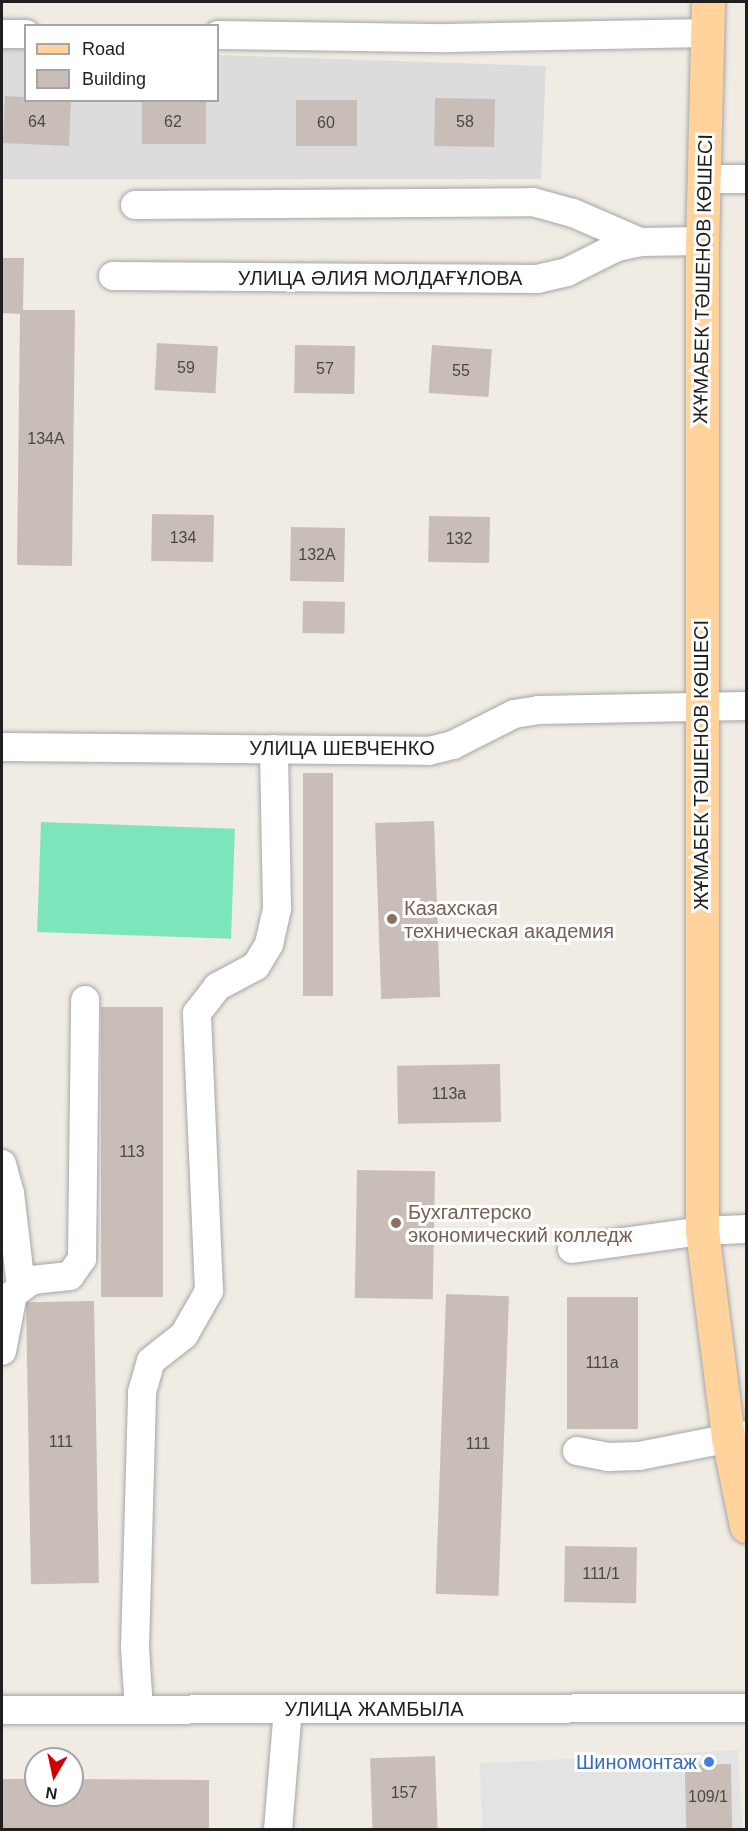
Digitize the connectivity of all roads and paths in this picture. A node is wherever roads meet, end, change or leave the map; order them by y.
1 (708, 17) edge
2 (2, 34) edge
3 (24, 34) edge
4 (219, 35) edge
5 (703, 179) junction
6 (747, 179) edge
7 (135, 205) dead end
8 (702, 241) junction
9 (640, 242) junction
10 (113, 276) dead end
11 (701, 706) junction
12 (747, 706) edge
13 (2, 747) edge
14 (274, 749) junction
15 (85, 1000) dead end
16 (2, 1164) edge
17 (747, 1229) edge
18 (702, 1230) junction
19 (572, 1249) dead end
20 (21, 1286) junction
21 (2, 1351) edge
22 (737, 1437) edge
23 (577, 1451) dead end
24 (747, 1526) edge
25 (747, 1708) edge
26 (288, 1709) junction
27 (2, 1710) edge
28 (139, 1710) junction
29 (278, 1830) edge

1 - 4 street
1 - 5 main road, ЖҰМАБЕК ТӘШЕНОВ КӨШЕСІ
2 - 3 street
5 - 6 street
5 - 8 main road, ЖҰМАБЕК ТӘШЕНОВ КӨШЕСІ
7 - 9 street, УЛИЦА ӘЛИЯ МОЛДАҒҰЛОВА
8 - 9 street, УЛИЦА ӘЛИЯ МОЛДАҒҰЛОВА
8 - 11 main road, ЖҰМАБЕК ТӘШЕНОВ КӨШЕСІ
9 - 10 street, УЛИЦА ӘЛИЯ МОЛДАҒҰЛОВА
11 - 12 street, УЛИЦА ШЕВЧЕНКО
11 - 14 street, УЛИЦА ШЕВЧЕНКО
11 - 18 main road, ЖҰМАБЕК ТӘШЕНОВ КӨШЕСІ
13 - 14 street, УЛИЦА ШЕВЧЕНКО
14 - 28 street
15 - 20 street
16 - 20 street
17 - 18 street
18 - 19 street
18 - 22 main road, ЖҰМАБЕК ТӘШЕНОВ КӨШЕСІ
20 - 21 street
22 - 23 street
22 - 24 main road, ЖҰМАБЕК ТӘШЕНОВ КӨШЕСІ
25 - 26 street, УЛИЦА ЖАМБЫЛА
26 - 28 street, УЛИЦА ЖАМБЫЛА
26 - 29 street
27 - 28 street, УЛИЦА ЖАМБЫЛА

